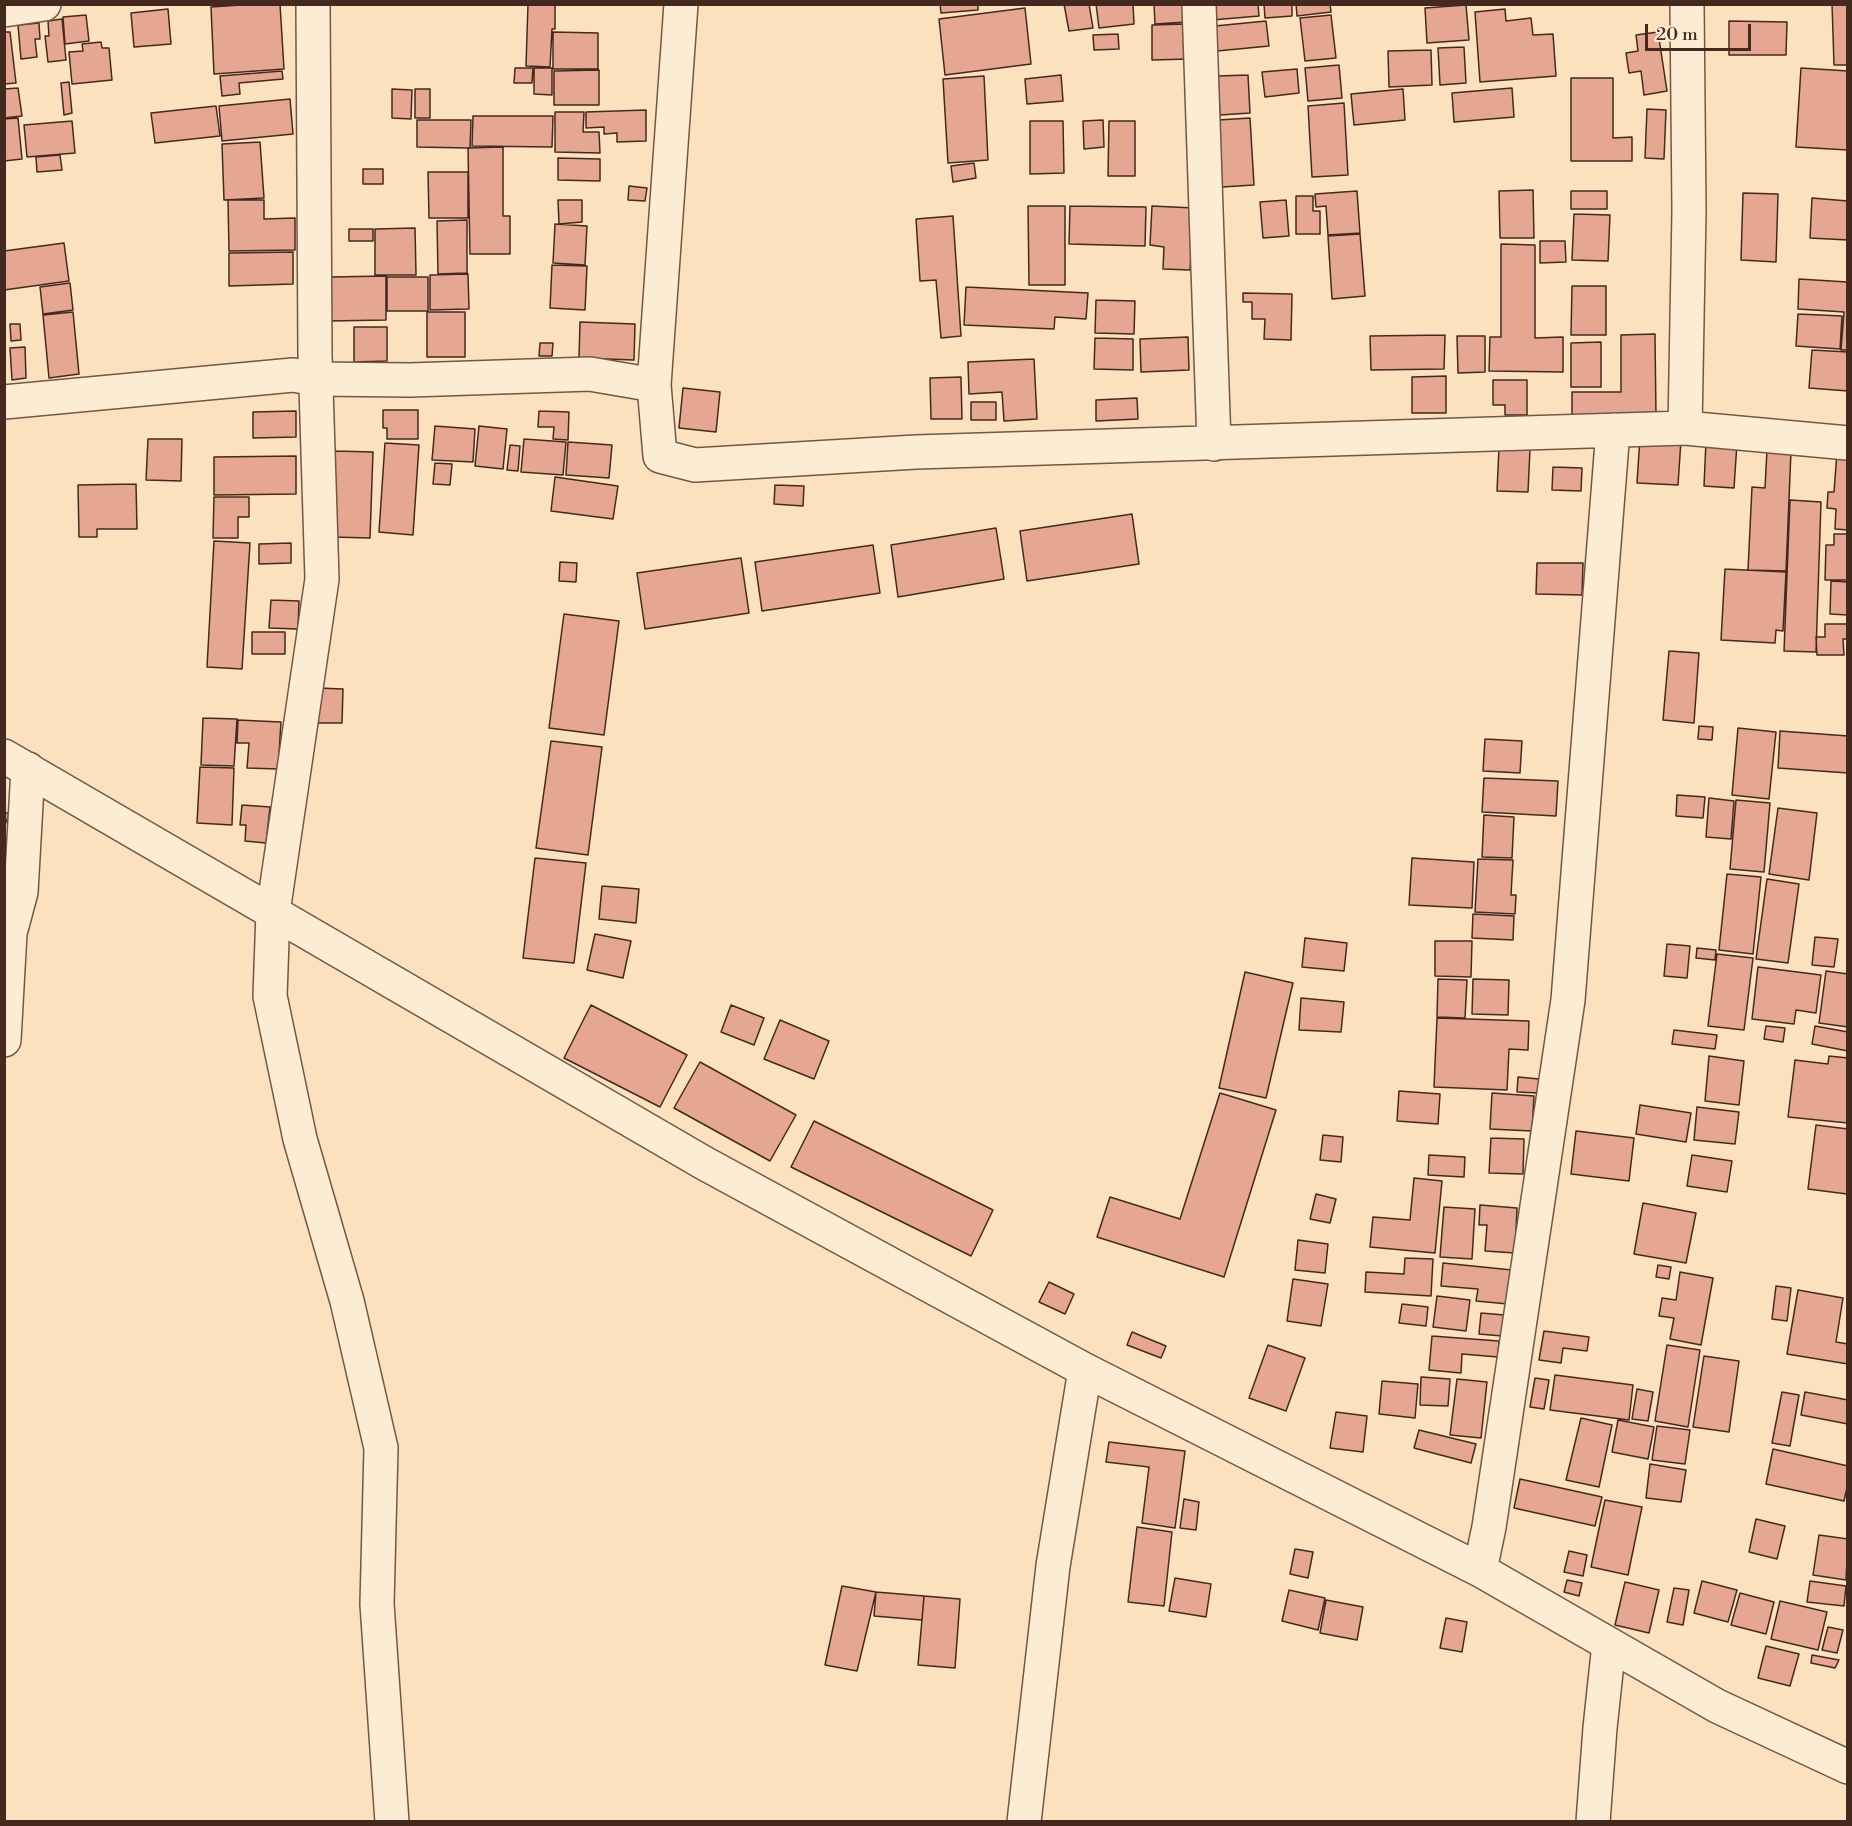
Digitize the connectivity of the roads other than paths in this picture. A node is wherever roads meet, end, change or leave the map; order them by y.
1 (44, 4) edge
2 (313, 4) edge
3 (681, 4) edge
4 (1199, 4) edge
5 (1687, 4) edge
6 (4, 10) edge
7 (316, 379) junction
8 (654, 385) junction
9 (4, 402) edge
10 (1685, 428) junction
11 (1613, 430) junction
12 (1848, 443) edge
13 (1214, 444) junction
14 (16, 762) edge
15 (13, 891) edge
16 (273, 912) junction
17 (4, 1040) edge
18 (1085, 1370) junction
19 (1480, 1570) junction
20 (1609, 1644) junction
21 (1847, 1766) edge
22 (392, 1821) edge
23 (1024, 1821) edge
24 (1593, 1821) edge

1 - 6 street
2 - 7 street
3 - 8 street
4 - 13 street
5 - 10 street
7 - 8 street
7 - 9 street
7 - 16 street
8 - 13 street
10 - 11 street
10 - 12 street
11 - 13 street
11 - 19 street
14 - 15 street
14 - 16 street
15 - 17 street
16 - 18 street
16 - 22 street
18 - 19 street
18 - 23 street
19 - 20 street
20 - 21 street
20 - 24 street

